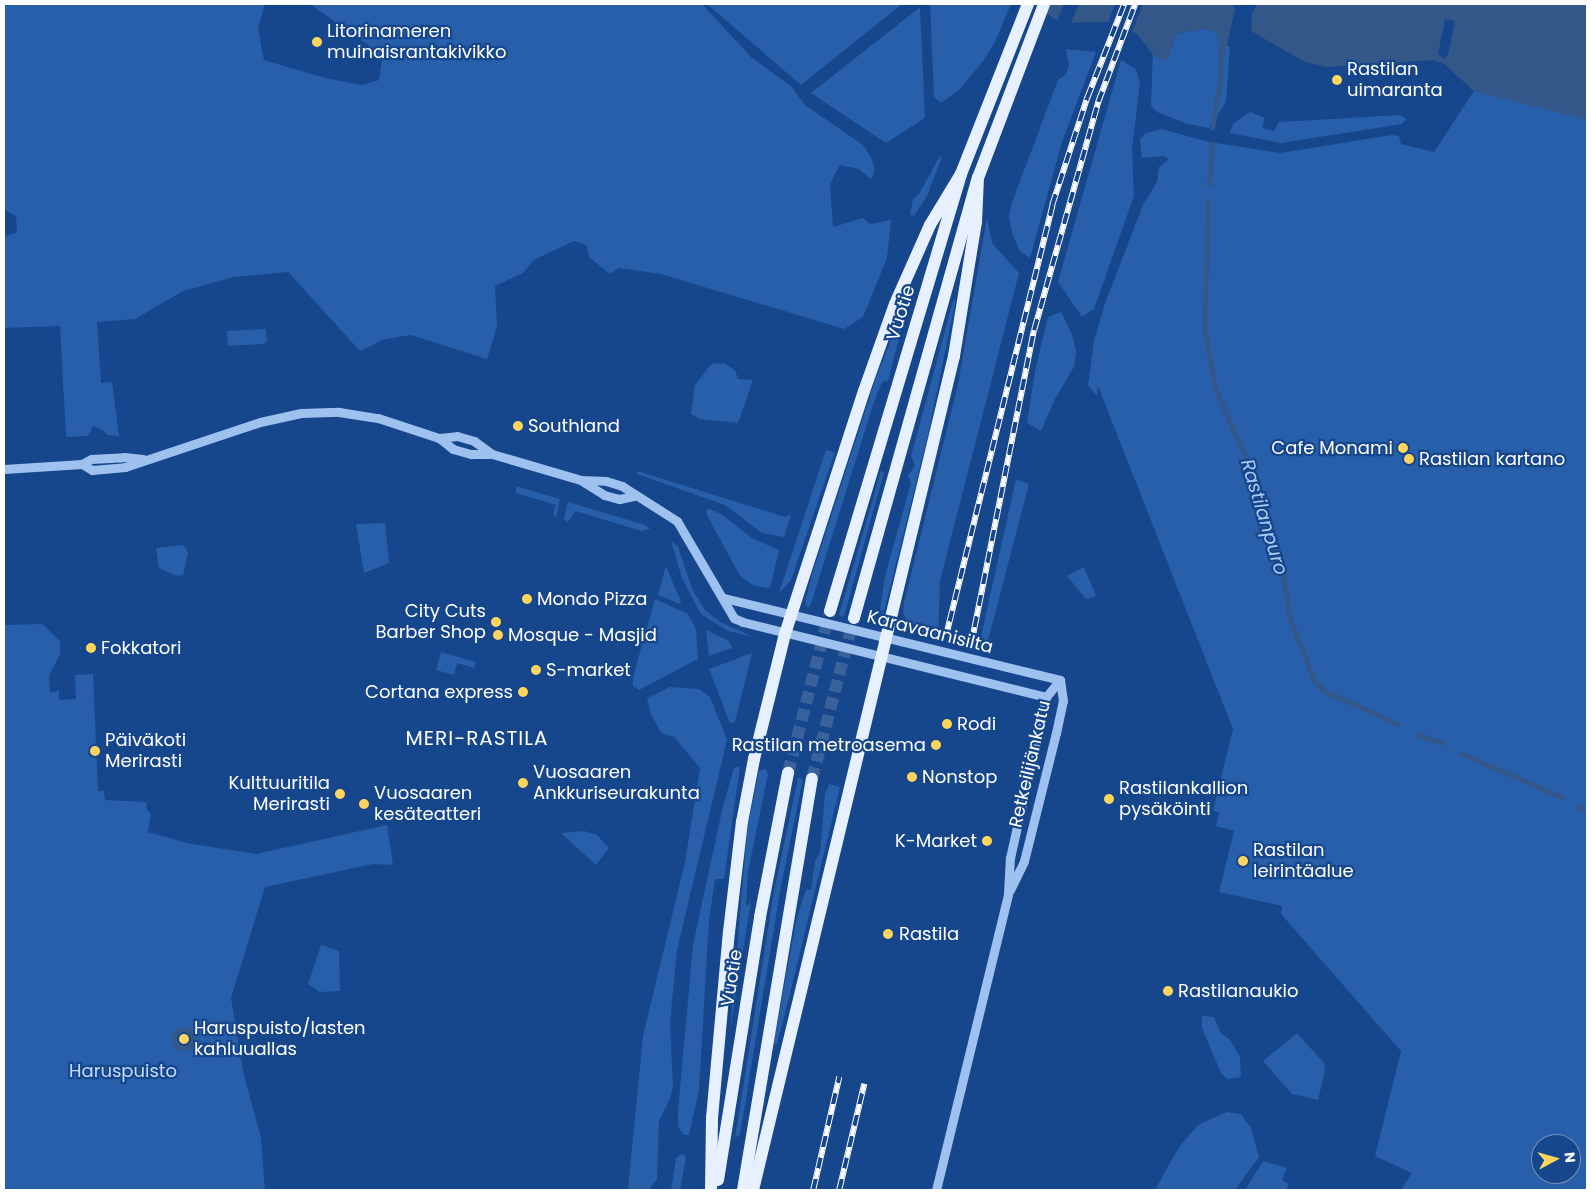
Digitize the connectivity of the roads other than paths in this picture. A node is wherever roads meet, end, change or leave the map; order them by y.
1 (1028, 4) edge
2 (1044, 4) edge
3 (961, 174) junction
4 (978, 178) junction
5 (439, 438) junction
6 (492, 454) junction
7 (4, 469) edge
8 (581, 480) junction
9 (635, 496) junction
10 (724, 598) junction
11 (830, 612) tunnel mouth
12 (792, 614) junction
13 (854, 618) tunnel mouth
14 (785, 634) junction
15 (887, 638) junction
16 (883, 657) junction
17 (1060, 680) junction
18 (1046, 697) junction
19 (788, 773) tunnel mouth
20 (812, 779) tunnel mouth
21 (1008, 894) junction
22 (711, 1190) edge
23 (716, 1190) edge
24 (743, 1190) edge
25 (753, 1190) edge
26 (936, 1190) edge

1 - 3 main road, Vuotie
2 - 4 main road, Vuotie
3 - 11 main road, Vuotie
3 - 12 main road
4 - 13 main road, Vuotie
4 - 15 main road
5 - 6 street
5 - 6 street
5 - 7 street
6 - 8 street
8 - 9 street, Karavaanisilta
8 - 9 street
9 - 10 street, Karavaanisilta
10 - 12 street, Karavaanisilta
10 - 14 street, Karavaanisilta
12 - 14 main road
12 - 15 street, Karavaanisilta
14 - 16 street, Karavaanisilta
14 - 22 main road
15 - 16 main road
15 - 17 street, Karavaanisilta
16 - 18 street, Karavaanisilta
16 - 25 main road
17 - 18 street, Retkeilijänkatu
17 - 21 street, Retkeilijänkatu
18 - 21 street, Retkeilijänkatu
19 - 23 main road, Vuotie
20 - 24 main road
21 - 26 street, Retkeilijänkatu

